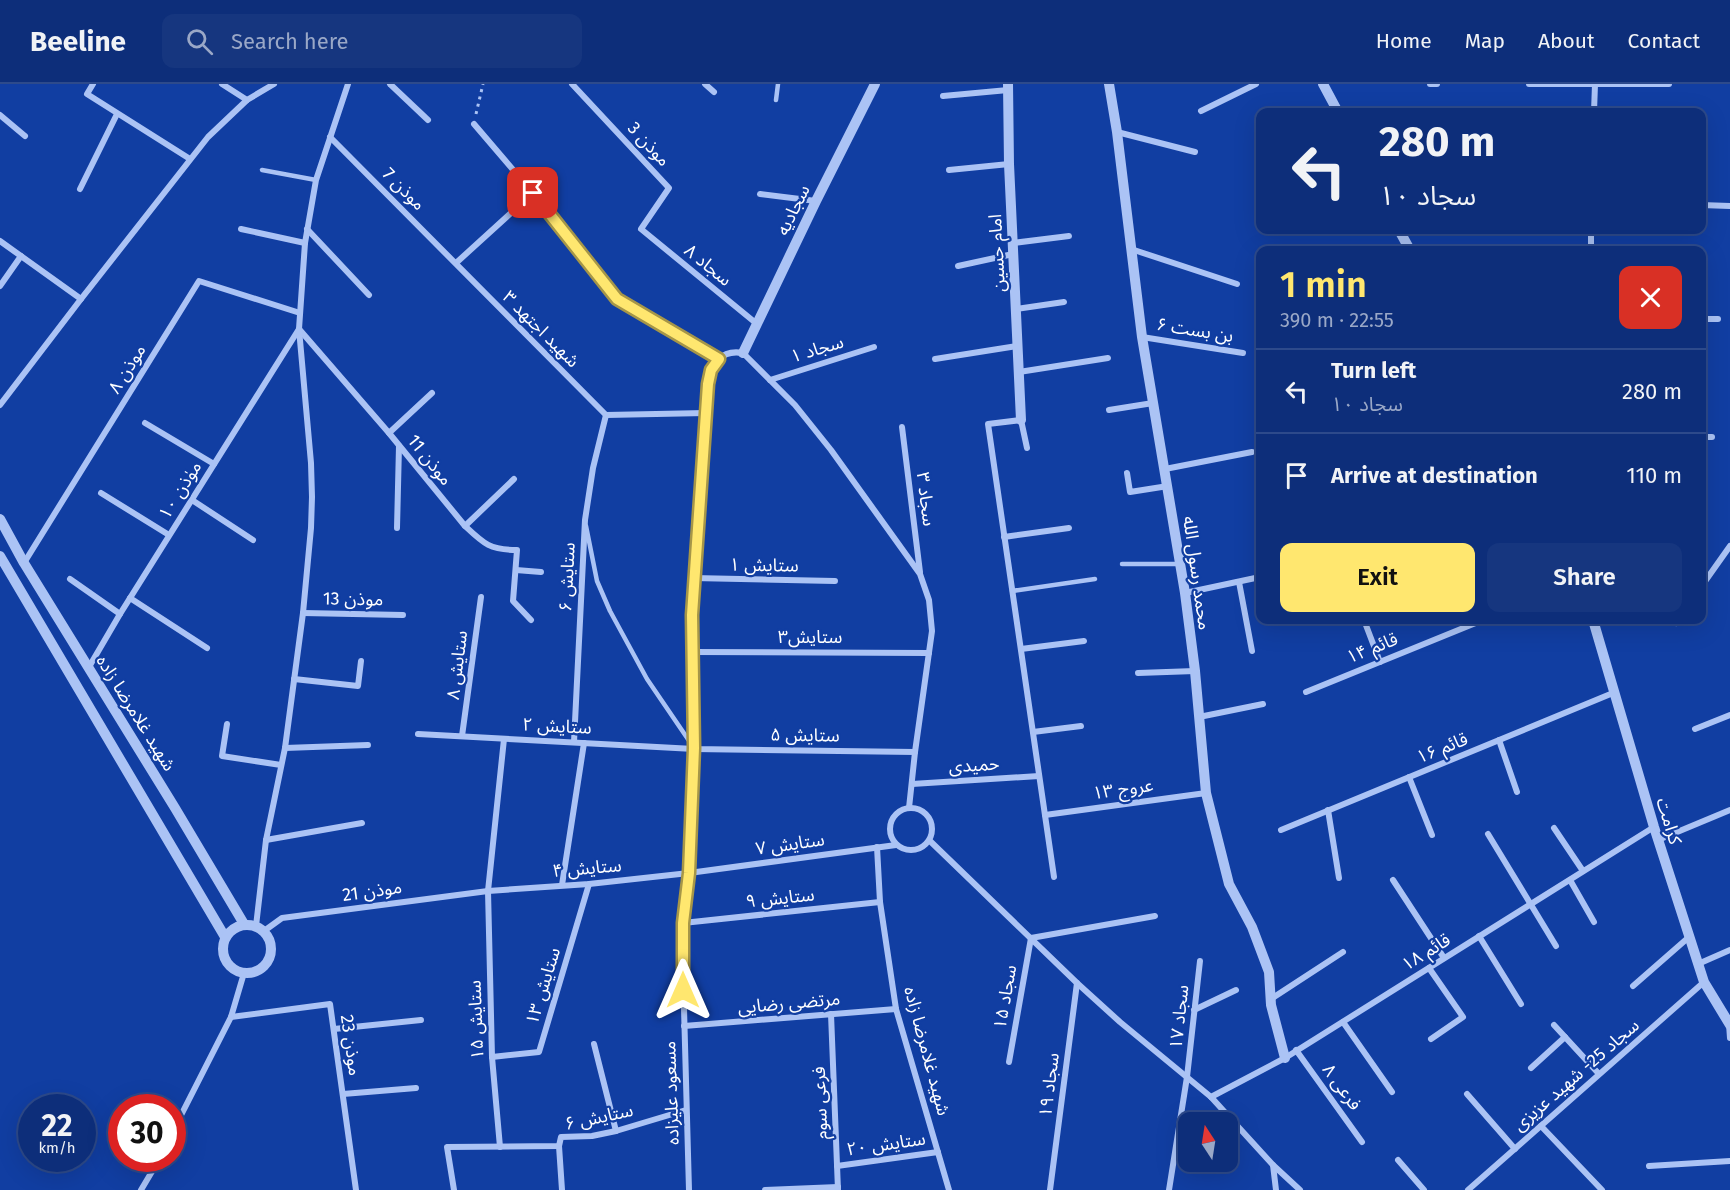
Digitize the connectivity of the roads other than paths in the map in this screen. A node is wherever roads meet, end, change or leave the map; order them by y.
1 (93, 84) edge
2 (222, 84) edge
3 (274, 84) edge
4 (348, 84) edge
5 (390, 84) edge
6 (572, 84) edge
7 (705, 84) edge
8 (778, 84) edge
9 (875, 84) edge
10 (1109, 84) edge
11 (1256, 84) edge
12 (1323, 84) edge
13 (1430, 84) edge
14 (1437, 84) edge
15 (1529, 84) edge
16 (1669, 84) edge
17 (1595, 85) edge
18 (1008, 87) edge
19 (714, 92) dead end
20 (943, 96) dead end
21 (247, 100) junction
22 (776, 100) dead end
23 (1336, 108) edge
24 (1594, 108) edge
25 (1201, 111) dead end
26 (117, 114) junction
27 (0, 115) edge
28 (428, 120) dead end
29 (474, 124) road end
30 (1117, 132) junction
31 (25, 136) dead end
32 (330, 137) junction
33 (1195, 152) dead end
34 (190, 159) junction
35 (1009, 164) junction
36 (262, 170) dead end
37 (949, 170) dead end
38 (316, 180) junction
39 (80, 189) dead end
40 (533, 193) junction
41 (760, 194) dead end
42 (816, 201) junction
43 (1706, 205) edge
44 (1730, 206) edge
45 (240, 229) dead end
46 (307, 229) junction
47 (641, 229) joint
48 (1069, 236) dead end
49 (0, 241) edge
50 (305, 243) junction
51 (1013, 249) junction
52 (1130, 249) junction
53 (21, 256) junction
54 (456, 263) junction
55 (958, 266) dead end
56 (1237, 284) dead end
57 (0, 286) edge
58 (369, 295) dead end
59 (81, 299) junction
60 (1064, 302) dead end
61 (1016, 309) junction
62 (300, 313) junction
63 (1706, 319) edge
64 (1718, 319) dead end
65 (757, 324) junction
66 (299, 328) junction
67 (1142, 337) junction
68 (1017, 346) junction
69 (874, 347) dead end
70 (743, 353) junction
71 (1243, 353) dead end
72 (1108, 358) dead end
73 (719, 359) junction
74 (935, 359) dead end
75 (1019, 372) junction
76 (770, 380) junction
77 (432, 393) dead end
78 (1154, 403) junction
79 (0, 405) edge
80 (1110, 410) dead end
81 (706, 413) junction
82 (606, 415) junction
83 (1021, 420) junction
84 (145, 423) dead end
85 (902, 427) dead end
86 (389, 433) junction
87 (1706, 437) edge
88 (1713, 437) dead end
89 (399, 446) junction
90 (1027, 448) dead end
91 (1252, 452) dead end
92 (214, 464) junction
93 (1165, 469) junction
94 (1127, 473) dead end
95 (514, 479) dead end
96 (1168, 486) junction
97 (101, 493) dead end
98 (192, 500) junction
99 (0, 519) edge
100 (585, 520) junction
101 (465, 526) junction
102 (397, 528) dead end
103 (1069, 528) dead end
104 (169, 536) junction
105 (1004, 537) junction
106 (253, 540) dead end
107 (1730, 546) edge
108 (0, 556) edge
109 (24, 563) junction
110 (1122, 564) dead end
111 (1180, 564) junction
112 (516, 570) junction
113 (541, 572) dead end
114 (920, 574) junction
115 (693, 578) junction
116 (1256, 578) edge
117 (70, 579) dead end
118 (1095, 579) dead end
119 (1706, 580) edge
120 (835, 581) dead end
121 (1239, 582) junction
122 (1012, 591) junction
123 (1185, 593) junction
124 (481, 597) dead end
125 (130, 598) junction
126 (120, 614) junction
127 (303, 614) junction
128 (402, 615) dead end
129 (531, 620) dead end
130 (1366, 624) edge
131 (1466, 624) edge
132 (1594, 624) edge
133 (1084, 642) dead end
134 (207, 648) dead end
135 (1021, 649) junction
136 (1252, 651) dead end
137 (692, 652) junction
138 (929, 653) junction
139 (361, 661) dead end
140 (1380, 662) junction
141 (88, 668) junction
142 (1195, 671) junction
143 (1138, 673) dead end
144 (294, 679) junction
145 (1306, 692) dead end
146 (1613, 693) junction
147 (1263, 704) dead end
148 (1730, 716) edge
149 (1199, 717) junction
150 (227, 724) dead end
151 (1081, 726) dead end
152 (1695, 729) dead end
153 (1032, 732) junction
154 (418, 734) dead end
155 (462, 736) junction
156 (504, 738) junction
157 (1499, 740) junction
158 (574, 742) junction
159 (584, 743) junction
160 (368, 745) dead end
161 (285, 748) junction
162 (694, 748) junction
163 (915, 752) junction
164 (281, 765) junction
165 (1039, 776) junction
166 (1409, 777) junction
167 (912, 784) junction
168 (1517, 792) dead end
169 (1206, 793) junction
170 (909, 808) junction
171 (1328, 810) junction
172 (1730, 810) edge
173 (1045, 815) junction
174 (362, 823) dead end
175 (1654, 827) junction
176 (1554, 828) dead end
177 (1281, 830) dead end
178 (1488, 834) dead end
179 (1432, 835) dead end
180 (266, 840) junction
181 (1658, 840) junction
182 (930, 841) junction
183 (896, 844) junction
184 (877, 847) junction
185 (1583, 871) junction
186 (689, 873) junction
187 (1054, 877) dead end
188 (1339, 878) dead end
189 (1393, 880) dead end
190 (1570, 880) junction
191 (590, 884) junction
192 (562, 885) junction
193 (488, 891) junction
194 (880, 902) junction
195 (1531, 904) junction
196 (1155, 916) dead end
197 (1594, 922) dead end
198 (683, 923) junction
199 (244, 924) junction
200 (260, 928) junction
201 (1479, 936) junction
202 (225, 937) junction
203 (1689, 937) junction
204 (1031, 938) junction
205 (1556, 946) dead end
206 (1730, 950) edge
207 (1343, 952) dead end
208 (1444, 958) junction
209 (1200, 961) dead end
210 (1698, 964) junction
211 (1429, 968) junction
212 (243, 973) junction
213 (1704, 982) junction
214 (1077, 983) junction
215 (1633, 986) dead end
216 (1236, 990) dead end
217 (1271, 999) junction
218 (1521, 1004) dead end
219 (896, 1009) junction
220 (1194, 1010) junction
221 (831, 1014) junction
222 (231, 1017) junction
223 (421, 1020) dead end
224 (1343, 1022) junction
225 (1554, 1025) dead end
226 (1730, 1025) edge
227 (684, 1026) junction
228 (334, 1029) junction
229 (1565, 1037) junction
230 (1730, 1038) edge
231 (1431, 1039) dead end
232 (594, 1044) dead end
233 (1296, 1050) junction
234 (492, 1058) junction
235 (1285, 1058) junction
236 (1010, 1062) dead end
237 (1531, 1068) dead end
238 (1599, 1074) junction
239 (1187, 1077) junction
240 (416, 1088) dead end
241 (1392, 1092) dead end
242 (343, 1094) junction
243 (1467, 1094) dead end
244 (1211, 1097) junction
245 (186, 1105) edge
246 (686, 1110) junction
247 (1541, 1126) junction
248 (616, 1131) junction
249 (1362, 1142) dead end
250 (559, 1146) junction
251 (500, 1147) junction
252 (1515, 1149) junction
253 (938, 1152) junction
254 (1398, 1160) dead end
255 (1730, 1161) edge
256 (1274, 1165) junction
257 (837, 1166) junction
258 (1649, 1166) dead end
259 (153, 1172) edge
260 (838, 1189) edge
261 (141, 1190) edge
262 (356, 1190) edge
263 (454, 1190) edge
264 (562, 1190) edge
265 (689, 1190) edge
266 (765, 1190) edge
267 (949, 1190) edge
268 (1050, 1190) edge
269 (1168, 1190) edge
270 (1276, 1190) edge
271 (1300, 1190) edge
272 (1424, 1190) edge
273 (1468, 1190) edge
274 (1602, 1190) edge

1 - 26 street
2 - 21 street
3 - 21 street
4 - 32 street
5 - 28 street
6 - 47 street, موذن 3
7 - 19 street
8 - 22 lane
9 - 42 street, سجادیه
10 - 30 street, محمد رسول الله
11 - 25 street
12 - 23 street
13 - 14 street
15 - 17 street
16 - 17 street
17 - 24 street
18 - 20 street
18 - 35 street, امام حسین
21 - 34 street
26 - 34 street
26 - 39 street
27 - 31 street
29 - 40 street
30 - 33 street
30 - 52 street, محمد رسول الله
32 - 38 street
32 - 54 street, موذن 7
34 - 59 street
35 - 37 street
35 - 51 street, امام حسین
36 - 38 lane
38 - 46 street
40 - 54 street
40 - 73 street
41 - 42 street
42 - 65 street, سجادیه
43 - 44 street
45 - 50 street
46 - 50 street
46 - 58 street
47 - 65 street, سجاد ۸
48 - 51 street
49 - 53 street
50 - 62 street
51 - 55 street
51 - 61 street, امام حسین
52 - 56 street
52 - 67 street, محمد رسول الله
53 - 57 street
53 - 59 street
54 - 82 street, شهید اجتهد ۳
59 - 79 street
60 - 61 street
61 - 68 street, امام حسین
62 - 66 street
62 - 109 street, موذن ۸
63 - 64 street
65 - 70 street, سجادیه
66 - 86 street, موذن 11
66 - 92 street, موٰذن ۱۰
66 - 127 street
67 - 71 street, بن بست ۶
67 - 78 street, محمد رسول الله
68 - 74 street
68 - 75 street, امام حسین
69 - 76 street, سجاد ۱
70 - 73 street
70 - 76 street
72 - 75 street
73 - 81 street, مسعود علیزاده
75 - 83 street, امام حسین
76 - 114 street
77 - 86 street
78 - 80 street
78 - 93 street, محمد رسول الله
81 - 82 street
81 - 115 street, مسعود علیزاده
82 - 100 street, ستایش ۶
83 - 90 street
83 - 105 street
84 - 92 street
85 - 114 street, سجاد ۳
86 - 89 street, موذن 11
87 - 88 street
89 - 101 street, موذن 11
89 - 102 street
91 - 93 street
92 - 98 street, موٰذن ۱۰
93 - 96 street, محمد رسول الله
94 - 96 street
95 - 101 street
96 - 111 street, محمد رسول الله
97 - 104 street
98 - 104 street, موٰذن ۱۰
98 - 106 street
99 - 109 street, شهید غلامرضا زاده
100 - 158 street, ستایش ۶
100 - 162 lane
101 - 112 street, موذن 11
103 - 105 street
104 - 125 street, موٰذن ۱۰
105 - 122 street
107 - 119 street
108 - 202 street, شهید غلامرضا زاده
109 - 141 street, شهید غلامرضا زاده
110 - 111 lane
111 - 123 street, محمد رسول الله
112 - 113 street
112 - 129 street, موذن 11
114 - 138 street
115 - 120 street, ستایش ۱
115 - 137 street, مسعود علیزاده
116 - 121 street
117 - 126 street
118 - 122 lane
121 - 123 street
121 - 136 street
122 - 135 street
123 - 142 street, محمد رسول الله
124 - 155 street, ستایش ۸
125 - 126 street, موٰذن ۱۰
125 - 134 street
126 - 141 street, موٰذن ۱۰
127 - 128 street, موذن 13
127 - 144 street
130 - 140 street
131 - 140 street, قائم ۱۴
132 - 146 street, کرامت
133 - 135 street
135 - 153 street
137 - 138 street, ستایش۳
137 - 162 street, مسعود علیزاده
138 - 163 street
139 - 144 street
140 - 145 street, قائم ۱۴
141 - 199 street, شهید غلامرضا زاده
142 - 143 street
142 - 149 street, محمد رسول الله
144 - 161 street
146 - 157 street, قائم ۱۶
146 - 175 street, کرامت
147 - 149 street
148 - 152 street
149 - 169 street, محمد رسول الله
150 - 164 street
151 - 153 street
153 - 165 street
154 - 155 street, ستایش ۲
155 - 156 street, ستایش ۲
156 - 158 street, ستایش ۲
156 - 193 street
157 - 166 street, قائم ۱۶
157 - 168 street
158 - 159 street, ستایش ۲
159 - 162 street, ستایش ۲
159 - 192 street
160 - 161 street
161 - 164 street
162 - 163 street, ستایش ۵
162 - 186 street, مسعود علیزاده
163 - 167 street
164 - 180 street
165 - 167 street, حمیدی
165 - 173 street
166 - 171 street, قائم ۱۶
166 - 179 street
167 - 170 street
169 - 173 street, عروج ۱۳
169 - 217 street, محمد رسول الله
170 - 182 street
170 - 183 street
171 - 177 street, قائم ۱۶
171 - 188 street
172 - 181 street
173 - 187 street
174 - 180 street
175 - 181 street, کرامت
175 - 185 street, قائم ۱۸
176 - 185 street
178 - 195 street
180 - 200 street
181 - 203 street, کرامت
182 - 183 street
182 - 204 street
183 - 184 street, ستایش ۷
184 - 186 street, ستایش ۷
184 - 194 street, شهید غلامرضا زاده
185 - 190 street, قائم ۱۸
186 - 191 street, ستایش ۴
186 - 198 street, مسعود علیزاده
189 - 208 street
190 - 195 street, قائم ۱۸
190 - 197 street
191 - 192 street, ستایش ۴
191 - 234 street, ستایش ۱۳
192 - 193 street, ستایش ۴
193 - 200 street, موذن 21
193 - 234 street, ستایش ۱۵
194 - 198 street, ستایش ۹
194 - 219 street, شهید غلامرضا زاده
195 - 201 street, قائم ۱۸
195 - 205 street
196 - 204 street
198 - 227 street, مسعود علیزاده
199 - 200 street
199 - 202 street
200 - 212 street
201 - 208 street, قائم ۱۸
201 - 218 street
202 - 212 street
203 - 210 street, کرامت
203 - 215 street
204 - 214 street
204 - 236 street, سجاد ۱۵
206 - 210 street
207 - 217 street
208 - 211 street, قائم ۱۸
209 - 220 street, سجاد ۱۷
210 - 213 street, کرامت
211 - 224 street, قائم ۱۸
211 - 231 street
212 - 222 street
213 - 226 street, کرامت
213 - 238 street, سجاد 25- شهید عزیزی
214 - 239 street
214 - 268 street, سجاد ۱۹
216 - 220 street
217 - 235 street, محمد رسول الله
219 - 221 street, مرتضی رضایی
219 - 253 street, شهید غلامرضا زاده
220 - 239 street, سجاد ۱۷
221 - 227 street, مرتضی رضایی
221 - 257 street, فرعی سوم
222 - 228 street, موذن 23
222 - 245 street
223 - 228 street
224 - 233 street, قائم ۱۸
224 - 241 street
225 - 229 street
226 - 230 street
227 - 246 street, مسعود علیزاده
228 - 242 street, موذن 23
229 - 237 street
229 - 238 street
232 - 248 street
233 - 235 street, قائم ۱۸
233 - 249 street, فرعی ۸
234 - 251 street, ستایش ۱۵
235 - 244 street, قائم ۱۸
238 - 247 street, سجاد 25- شهید عزیزی
239 - 244 street
239 - 269 street, سجاد ۱۷
240 - 242 street
242 - 262 street, موذن 23
243 - 252 street
244 - 256 street
246 - 248 street, ستایش ۶
246 - 265 street, مسعود علیزاده
247 - 252 street, سجاد 25- شهید عزیزی
247 - 274 street
248 - 250 street, ستایش ۶
250 - 251 street, ستایش ۶
250 - 264 street
251 - 263 street, ستایش ۶
252 - 273 street, سجاد 25- شهید عزیزی
253 - 257 street, ستایش ۲۰
253 - 267 street, شهید غلامرضا زاده
254 - 272 street
255 - 258 street
256 - 270 street
256 - 271 street
257 - 260 street, فرعی سوم
259 - 261 street
260 - 266 street

